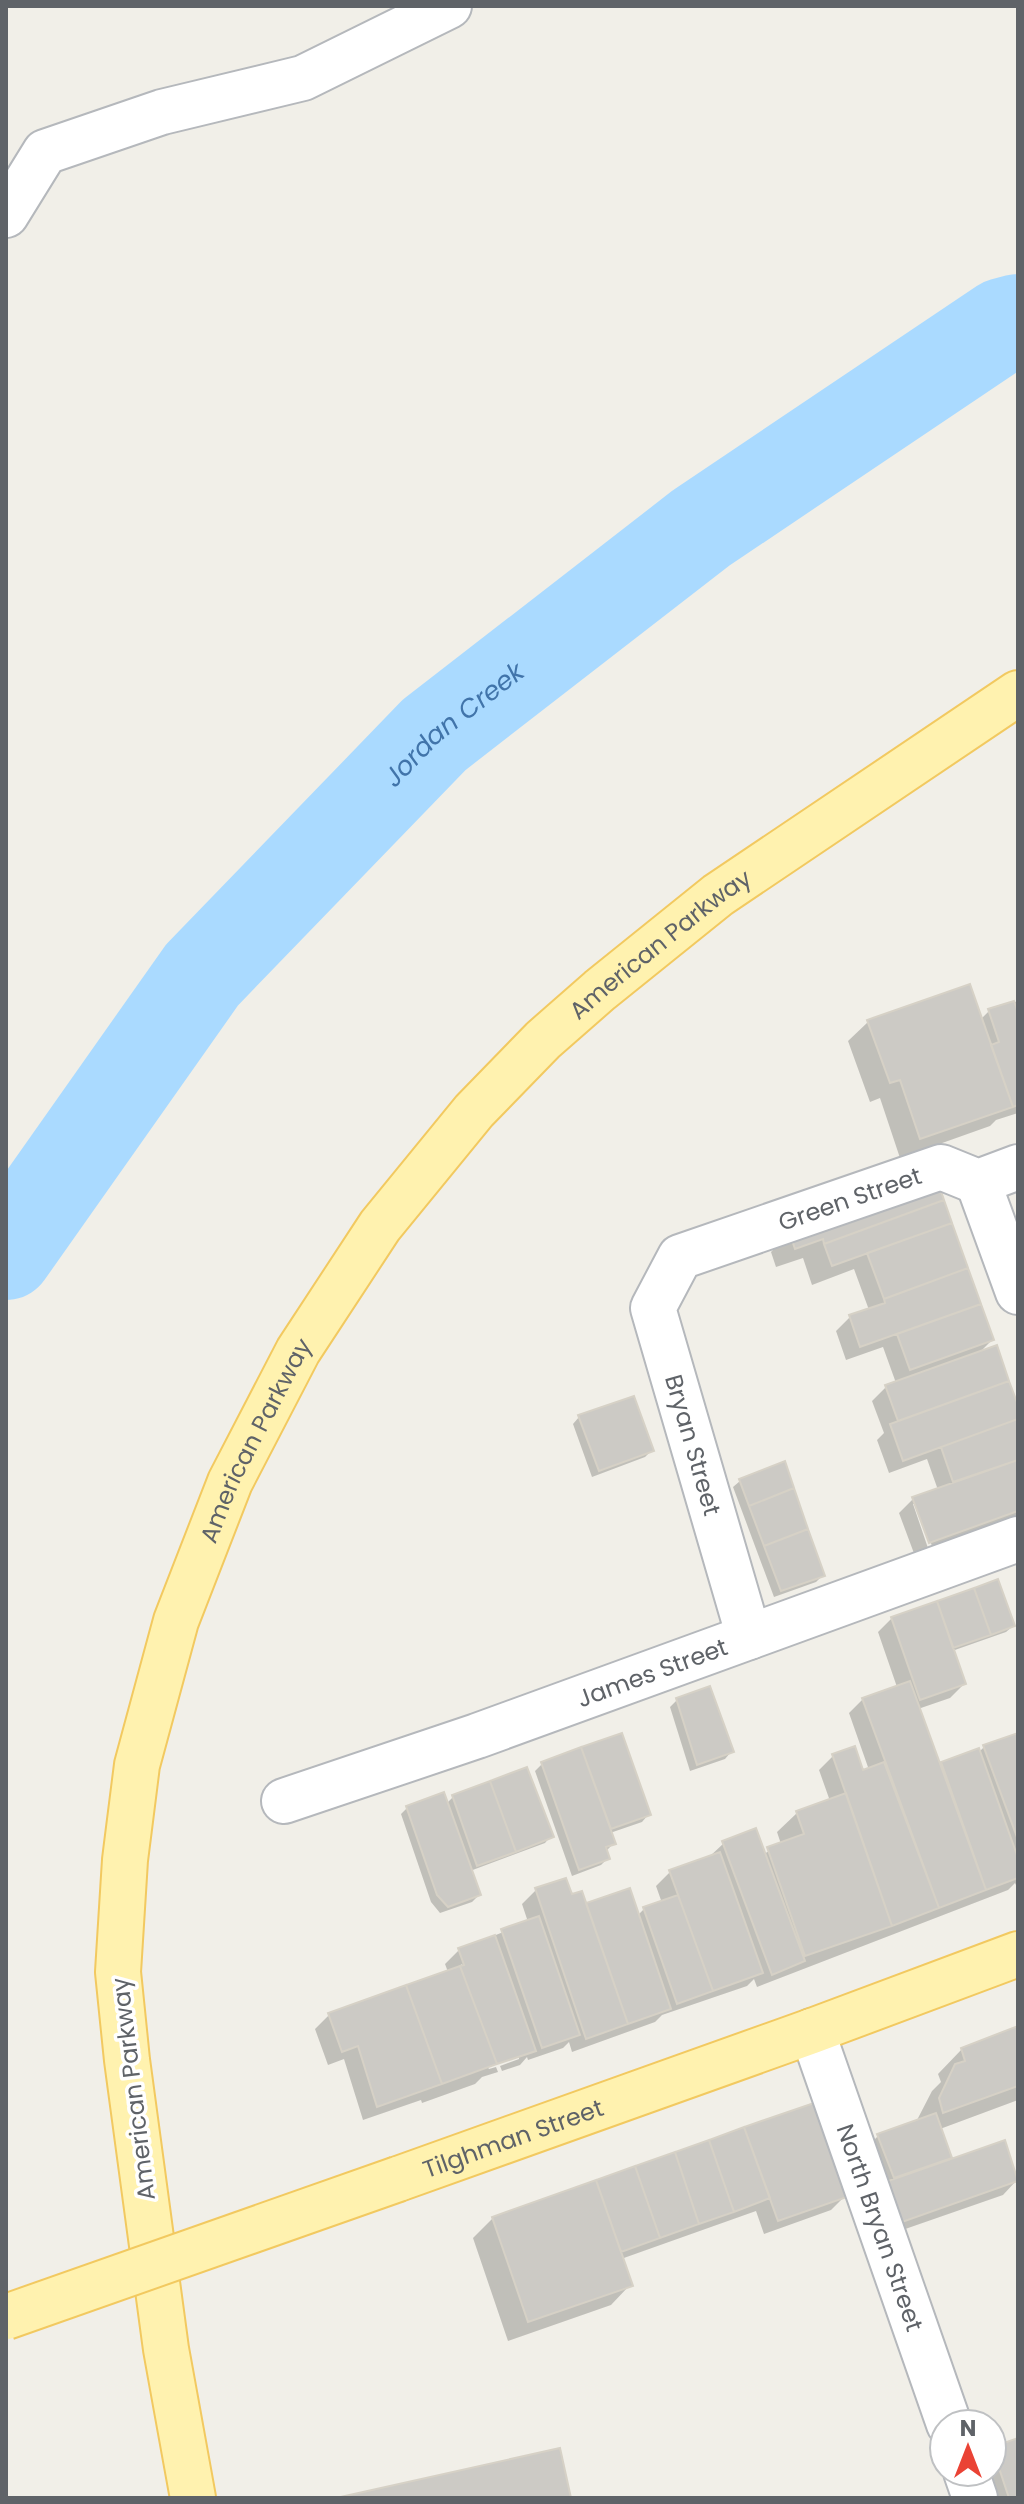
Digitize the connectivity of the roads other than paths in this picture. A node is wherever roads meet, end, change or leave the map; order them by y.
1 (449, 6) edge
2 (6, 215) edge
3 (1018, 693) edge
4 (1018, 1167) edge
5 (978, 1182) junction
6 (680, 1257) joint
7 (1018, 1292) edge
8 (1018, 1539) edge
9 (749, 1637) junction
10 (284, 1801) dead end
11 (1018, 1954) edge
12 (812, 2031) junction
13 (6, 2317) edge
14 (943, 2408) edge
15 (193, 2498) edge

1 - 2 street
3 - 15 main road, American Parkway
4 - 5 street
5 - 6 street, Green Street
5 - 7 street
6 - 9 street, Bryan Street
8 - 9 street, James Street
9 - 10 street, James Street
11 - 12 main road, Tilghman Street
12 - 13 main road, Tilghman Street, bridge
12 - 14 street, North Bryan Street

